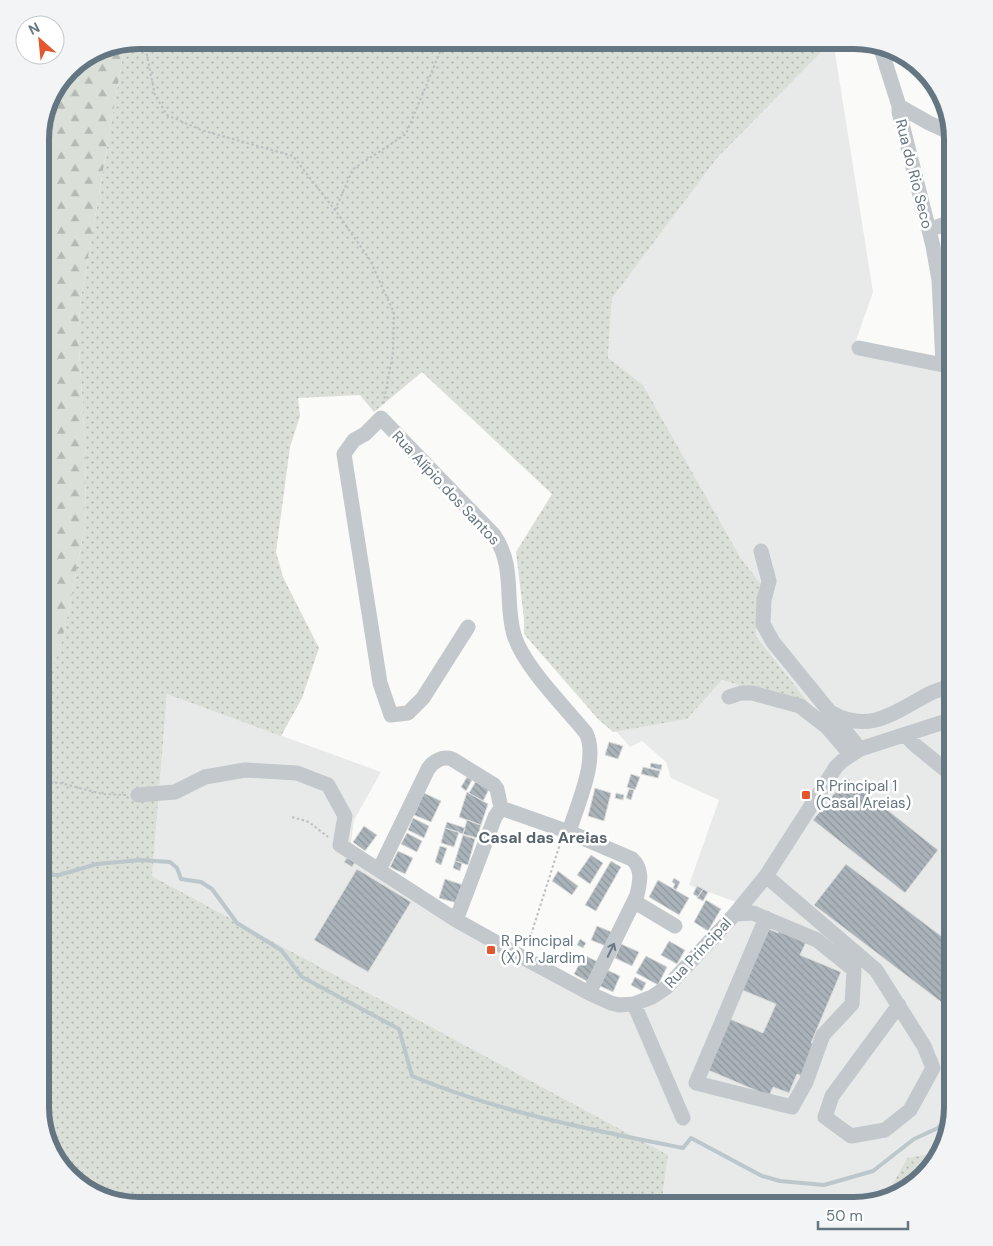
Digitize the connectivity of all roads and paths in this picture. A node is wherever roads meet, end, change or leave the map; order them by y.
1 (145, 49) edge
2 (441, 49) edge
3 (882, 54) edge
4 (899, 106) junction
5 (943, 130) edge
6 (335, 210) junction
7 (944, 224) edge
8 (929, 230) junction
9 (944, 309) edge
10 (859, 348) dead end
11 (944, 365) edge
12 (381, 418) junction
13 (761, 551) dead end
14 (468, 627) dead end
15 (944, 688) edge
16 (729, 697) dead end
17 (829, 711) junction
18 (944, 722) edge
19 (905, 735) junction
20 (856, 752) junction
21 (944, 769) edge
22 (49, 782) edge
23 (138, 795) joint
24 (501, 808) junction
25 (292, 817) dead end
26 (569, 832) junction
27 (340, 845) junction
28 (379, 870) junction
29 (766, 876) junction
30 (634, 902) junction
31 (735, 914) junction
32 (766, 918) junction
33 (456, 920) junction
34 (675, 926) dead end
35 (524, 958) junction
36 (589, 993) junction
37 (634, 1004) junction
38 (899, 1005) junction
39 (683, 1118) dead end

1 - 6 path
2 - 6 path
3 - 4 street, Rua do Rio Seco
4 - 5 street
4 - 8 street, Rua do Rio Seco
6 - 12 path
7 - 8 street
8 - 9 street, Rua do Rio Seco
10 - 11 street
12 - 14 street
12 - 26 street, Rua Alípio dos Santos
13 - 17 street
15 - 17 street
16 - 20 street
17 - 20 street
18 - 19 street, Rua Principal
19 - 20 street, Rua Principal
19 - 21 street
20 - 29 street, Rua Principal
22 - 23 path
23 - 27 street
24 - 26 street
24 - 28 street
24 - 33 street
25 - 27 path
26 - 30 street
26 - 35 path
27 - 28 street, Rua Principal
28 - 33 street, Rua Principal
29 - 31 street, Rua Principal
29 - 38 street
30 - 34 street
36 -> 30 street
31 - 32 street
31 - 37 street, Rua Principal
32 - 32 street
33 - 35 street, Rua Principal
35 - 36 street, Rua Principal
36 - 37 street, Rua Principal
37 - 39 street
38 - 38 street

